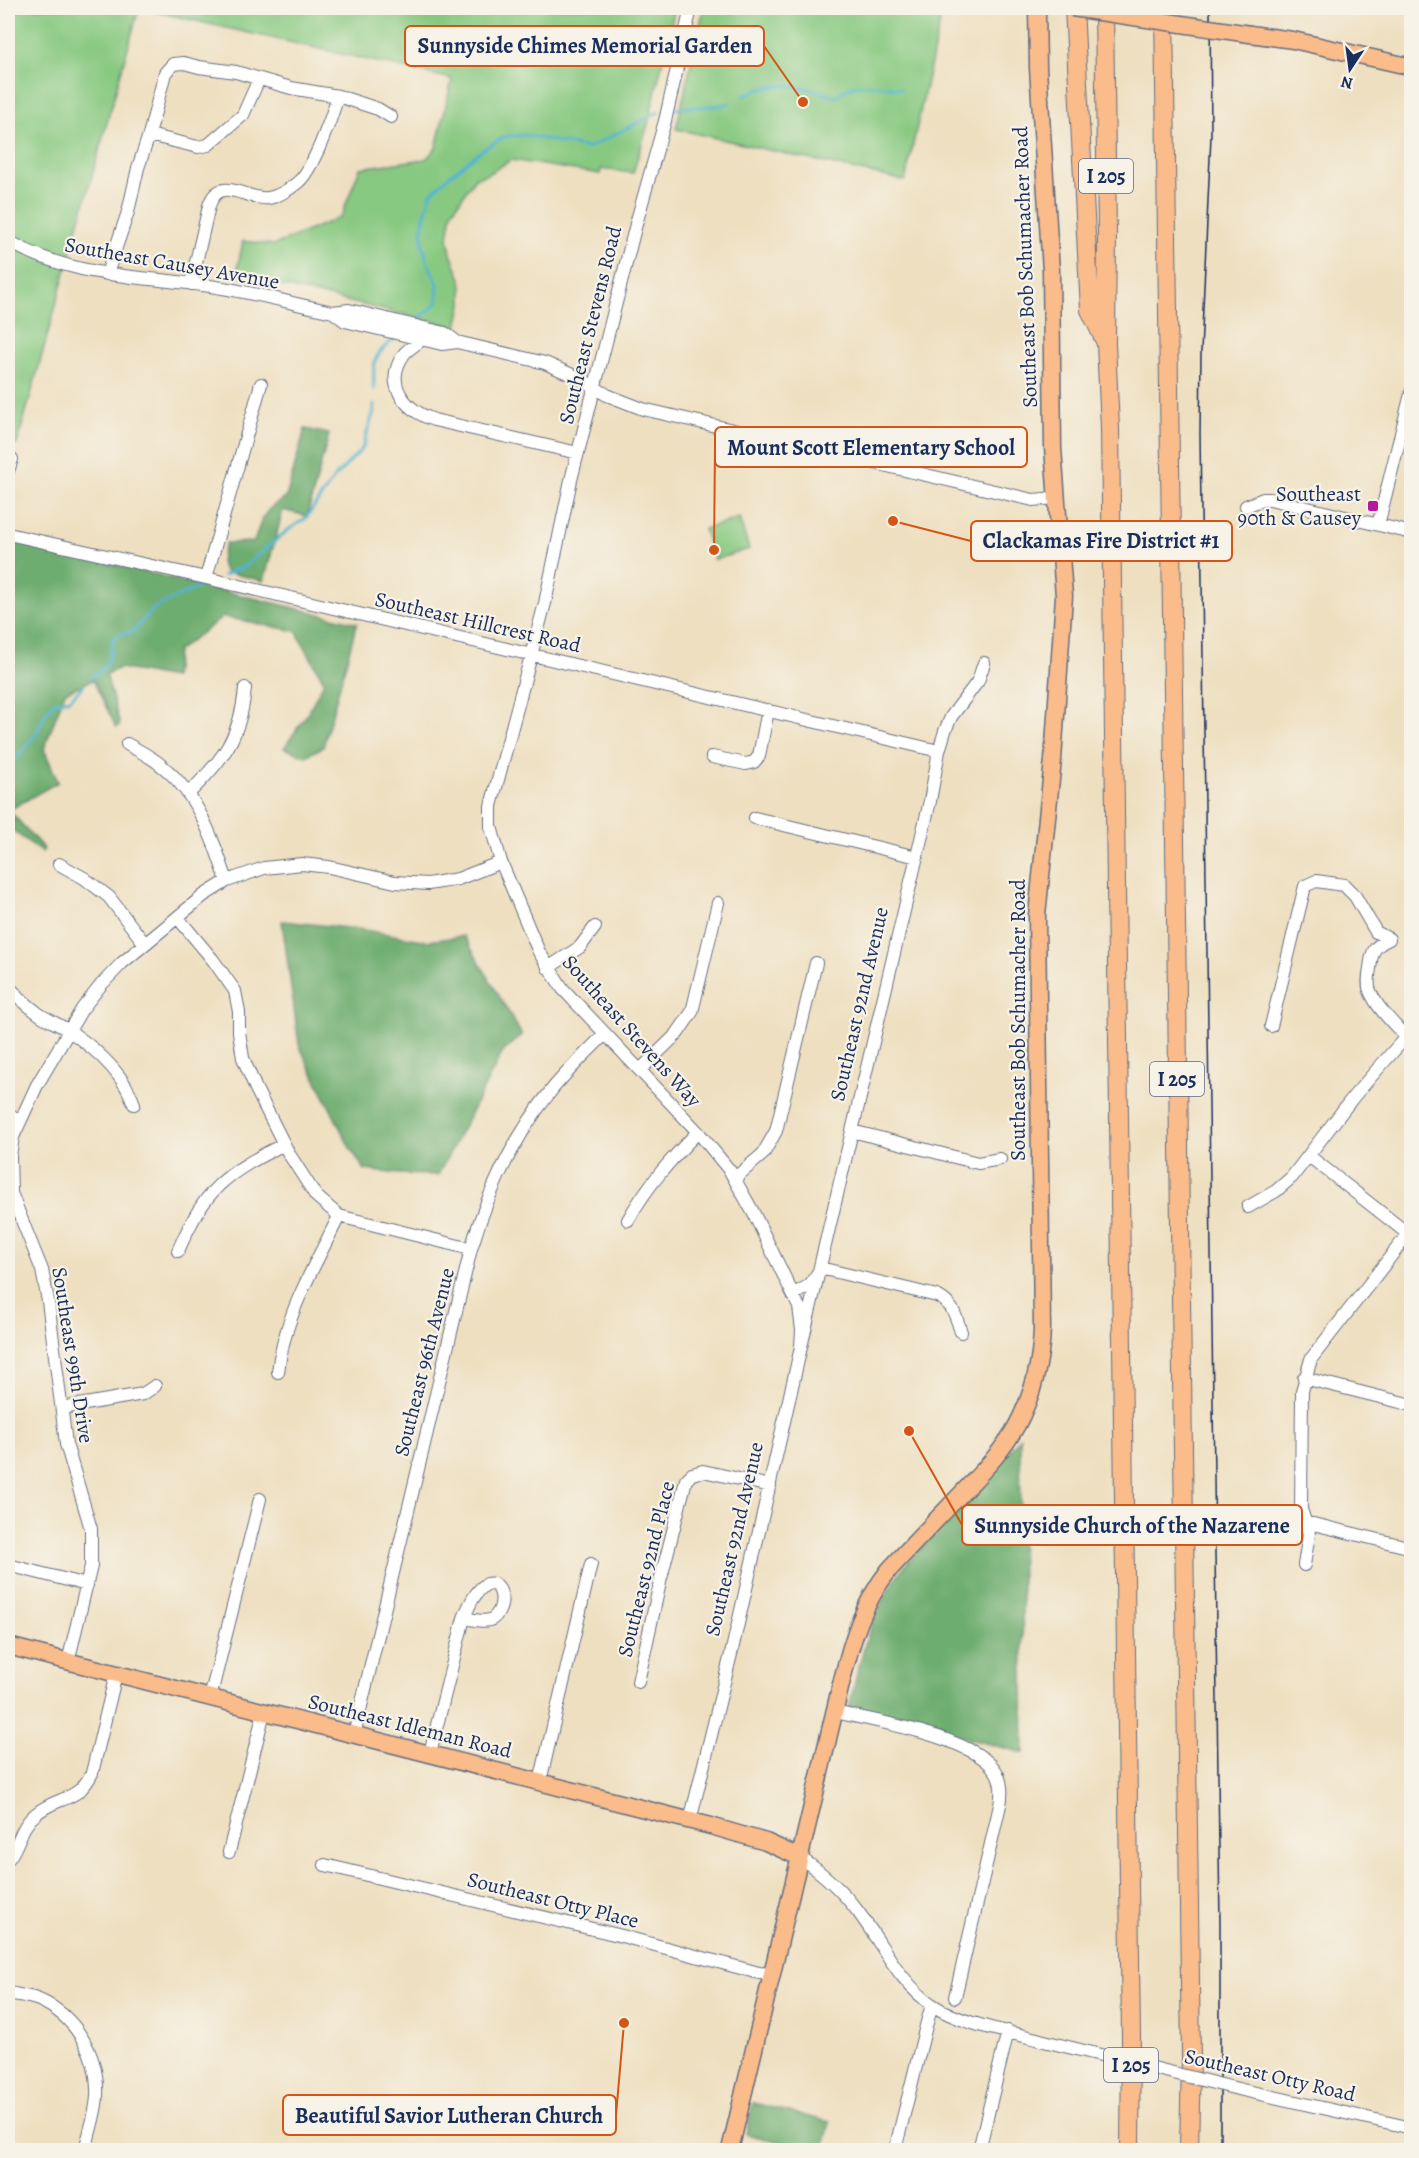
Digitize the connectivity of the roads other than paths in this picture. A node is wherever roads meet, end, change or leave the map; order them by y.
1 (691, 8) edge
2 (1037, 8) edge
3 (1073, 8) edge
4 (1104, 8) edge
5 (1164, 8) edge
6 (1412, 67) edge
7 (259, 79) junction
8 (338, 96) junction
9 (391, 117) dead end
10 (149, 135) junction
11 (8, 241) edge
12 (108, 274) junction
13 (191, 284) junction
14 (333, 312) junction
15 (421, 335) junction
16 (1106, 344) junction
17 (261, 384) dead end
18 (594, 387) junction
19 (1412, 390) edge
20 (578, 453) junction
21 (1056, 498) junction
22 (1246, 506) dead end
23 (1378, 525) junction
24 (1412, 533) edge
25 (8, 534) edge
26 (206, 578) junction
27 (531, 654) junction
28 (984, 663) dead end
29 (245, 688) dead end
30 (768, 710) junction
31 (127, 744) dead end
32 (939, 751) junction
33 (712, 757) dead end
34 (188, 794) junction
35 (755, 818) dead end
36 (917, 856) junction
37 (501, 862) junction
38 (59, 864) dead end
39 (227, 882) junction
40 (718, 903) dead end
41 (178, 918) junction
42 (595, 927) dead end
43 (145, 944) junction
44 (816, 963) dead end
45 (548, 969) junction
46 (8, 986) edge
47 (1271, 1026) dead end
48 (70, 1031) junction
49 (1408, 1033) edge
50 (605, 1034) junction
51 (640, 1070) junction
52 (134, 1104) dead end
53 (14, 1117) edge
54 (852, 1131) junction
55 (698, 1132) junction
56 (284, 1144) junction
57 (1310, 1156) junction
58 (1000, 1159) dead end
59 (735, 1178) junction
60 (9, 1193) edge
61 (1248, 1207) dead end
62 (339, 1216) junction
63 (628, 1220) dead end
64 (1410, 1234) edge
65 (471, 1249) junction
66 (178, 1251) dead end
67 (820, 1268) junction
68 (794, 1294) junction
69 (961, 1332) dead end
70 (801, 1347) junction
71 (278, 1371) dead end
72 (1304, 1378) junction
73 (155, 1386) dead end
74 (1412, 1404) edge
75 (62, 1408) junction
76 (770, 1486) junction
77 (260, 1499) dead end
78 (1305, 1522) junction
79 (1412, 1548) edge
80 (591, 1564) dead end
81 (8, 1565) edge
82 (1304, 1565) dead end
83 (87, 1585) junction
84 (464, 1618) dead end
85 (8, 1646) edge
86 (68, 1662) junction
87 (116, 1674) junction
88 (638, 1682) dead end
89 (210, 1698) junction
90 (264, 1712) junction
91 (835, 1712) junction
92 (354, 1735) junction
93 (430, 1753) junction
94 (540, 1782) junction
95 (690, 1821) junction
96 (229, 1852) dead end
97 (799, 1857) junction
98 (8, 1859) edge
99 (325, 1865) dead end
100 (772, 1974) junction
101 (8, 1993) edge
102 (955, 1997) dead end
103 (932, 2005) junction
104 (1008, 2031) junction
105 (1412, 2128) edge
106 (1129, 2147) edge
107 (86, 2151) edge
108 (730, 2151) edge
109 (895, 2151) edge
110 (980, 2151) edge
111 (1189, 2151) edge

1 - 18 street, Southeast Stevens Road
2 - 21 main road, Southeast Bob Schumacher Road
3 - 6 main road, bridge
3 - 16 highway
4 - 16 highway, I 205
5 - 111 highway, I 205
7 - 8 street
7 - 10 street
7 - 10 street
8 - 9 street
8 - 13 street
10 - 12 street
11 - 12 street, Southeast Causey Avenue
12 - 13 street, Southeast Causey Avenue
13 - 14 street, Southeast Causey Avenue
14 - 15 street, Southeast Causey Avenue
14 - 15 street, Southeast Causey Avenue
15 - 18 street, Southeast Causey Avenue
15 - 20 street
16 - 106 highway, I 205
17 - 26 street
18 - 20 street, Southeast Stevens Road
18 - 21 street, Southeast Causey Avenue
19 - 23 street
20 - 27 street, Southeast Stevens Road
21 - 91 main road, Southeast Bob Schumacher Road
22 - 23 street
23 - 24 street
25 - 26 street, Southeast Hillcrest Road
26 - 27 street, Southeast Hillcrest Road
27 - 30 street, Southeast Hillcrest Road
27 - 37 street, Southeast Stevens Way
28 - 32 street, Southeast 92nd Avenue
29 - 34 street
30 - 32 street, Southeast Hillcrest Road
30 - 33 street
31 - 34 street
32 - 36 street, Southeast 92nd Avenue
34 - 39 street
35 - 36 street
36 - 54 street, Southeast 92nd Avenue
37 - 39 street, Southeast 99th Drive
37 - 45 street, Southeast Stevens Way
38 - 43 street
39 - 41 street, Southeast 99th Drive
40 - 51 street
41 - 43 street, Southeast 99th Drive
41 - 56 street
42 - 45 street
43 - 48 street, Southeast 99th Drive
44 - 59 street
45 - 50 street, Southeast Stevens Way
46 - 48 street
47 - 49 street
48 - 52 street
48 - 53 street, Southeast 99th Drive
49 - 57 street
50 - 51 street, Southeast Stevens Way
50 - 65 street, Southeast 96th Avenue
51 - 55 street, Southeast Stevens Way
53 - 60 street, Southeast 99th Drive
54 - 58 street
54 - 67 street, Southeast 92nd Avenue
55 - 59 street, Southeast Stevens Way
55 - 63 street
56 - 62 street
56 - 66 street
57 - 61 street
57 - 64 street
59 - 68 street, Southeast Stevens Way
60 - 75 street, Southeast 99th Drive
62 - 65 street
62 - 71 street
64 - 72 street
65 - 92 street, Southeast 96th Avenue
67 - 68 street, Southeast 92nd Avenue
67 - 69 street
67 - 70 street, Southeast 92nd Avenue
68 - 70 street, Southeast Stevens Way
70 - 76 street, Southeast 92nd Avenue
72 - 74 street
72 - 78 street
73 - 75 street
75 - 83 street, Southeast 99th Drive
76 - 88 street, Southeast 92nd Place
76 - 95 street, Southeast 92nd Avenue
77 - 89 street
78 - 79 street
78 - 82 street
80 - 94 street
81 - 83 street
83 - 86 street, Southeast 99th Drive
84 - 93 street
85 - 86 main road, Southeast Idleman Road
86 - 87 main road, Southeast Idleman Road
87 - 89 main road, Southeast Idleman Road
87 - 98 street
89 - 90 main road, Southeast Idleman Road
90 - 92 main road, Southeast Idleman Road
90 - 96 street
91 - 97 main road, Southeast Bob Schumacher Road
91 - 102 street
92 - 93 main road, Southeast Idleman Road
93 - 94 main road, Southeast Idleman Road
94 - 95 main road, Southeast Idleman Road
95 - 97 main road, Southeast Idleman Road
97 - 100 main road
97 - 103 street, Southeast Otty Road
99 - 100 street, Southeast Otty Place
100 - 108 main road
101 - 107 street
103 - 104 street, Southeast Otty Road
103 - 109 street
104 - 105 street, Southeast Otty Road, bridge
104 - 110 street

